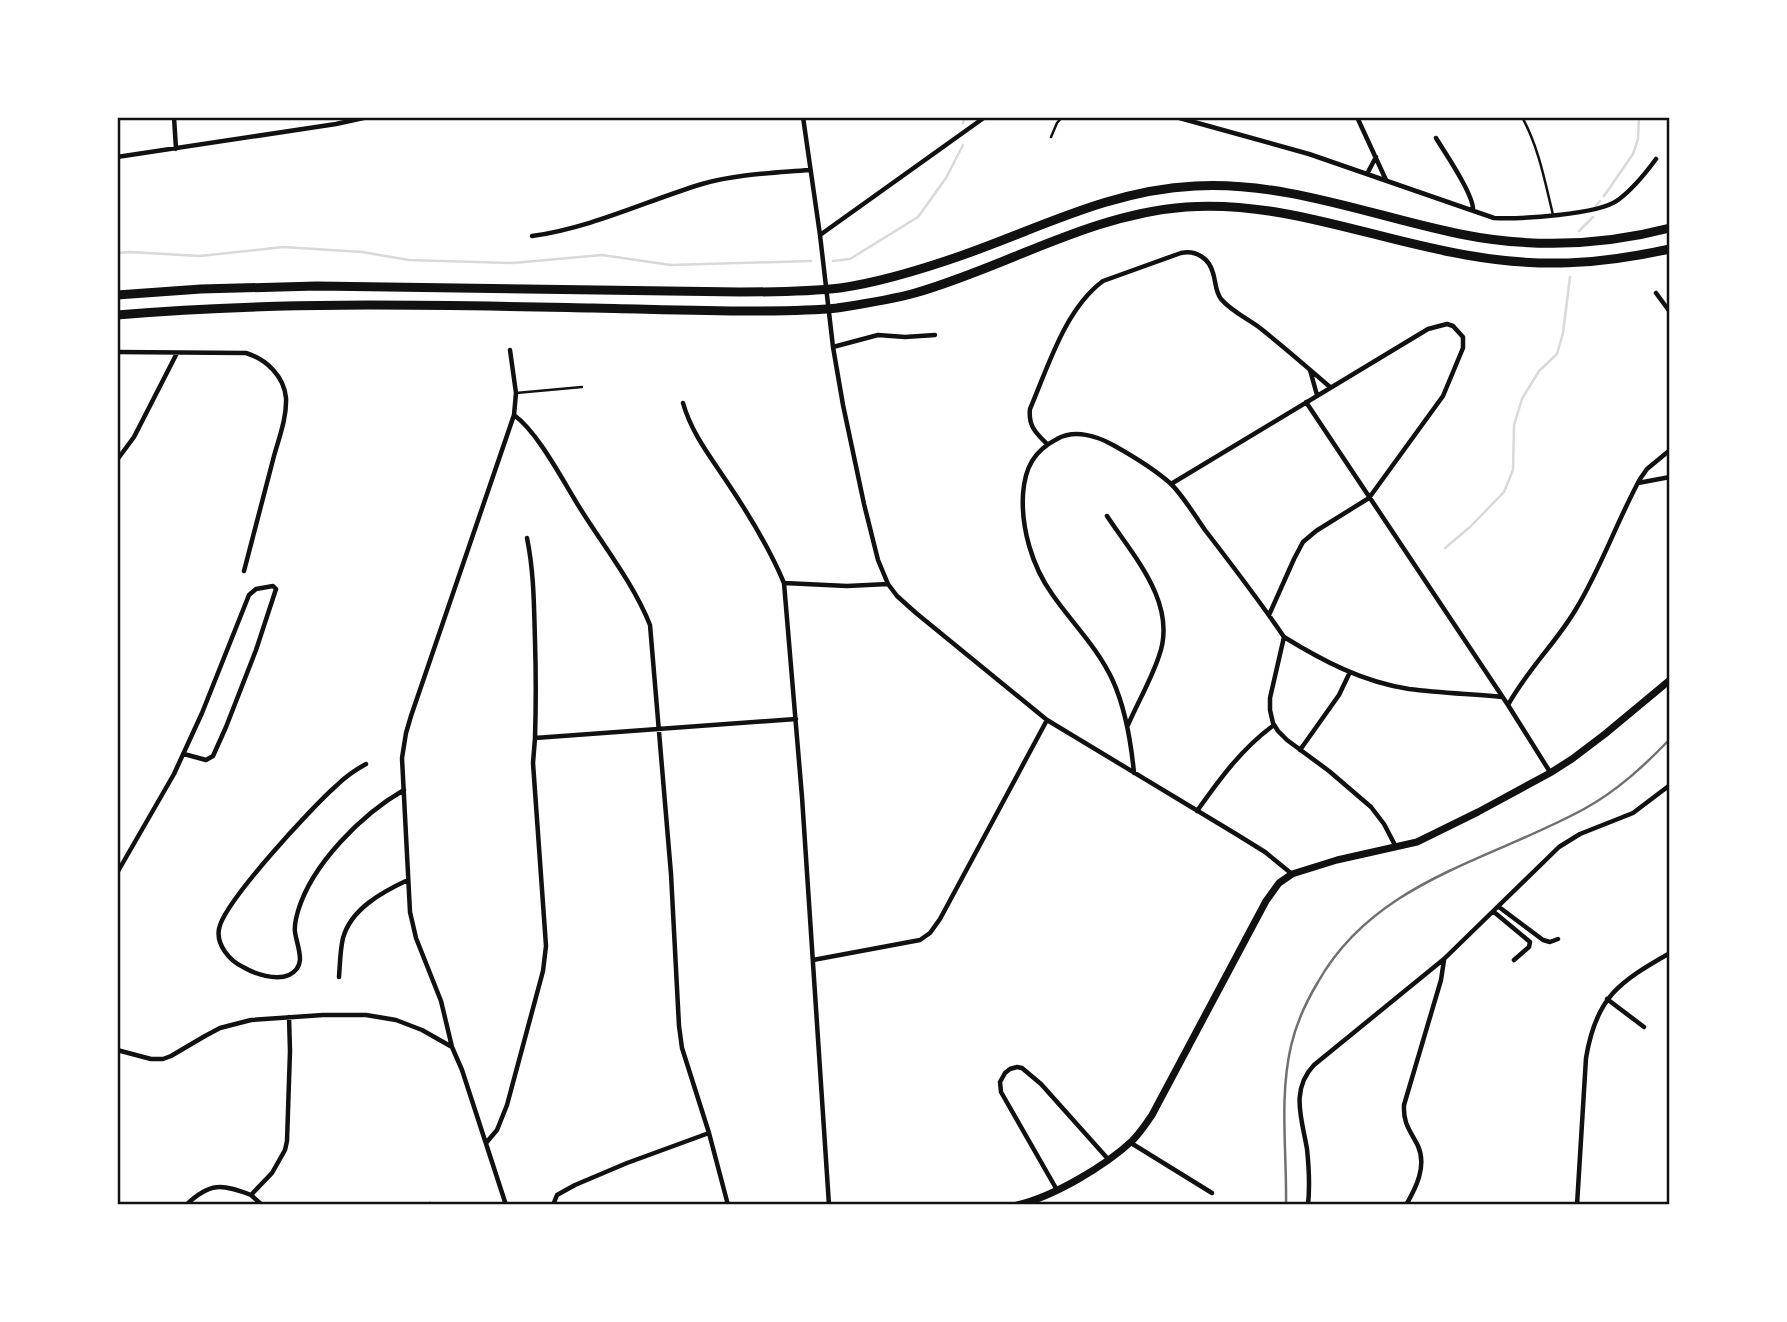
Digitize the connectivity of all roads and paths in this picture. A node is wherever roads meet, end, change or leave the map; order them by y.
1 (174, 117) edge
2 (368, 117) edge
3 (803, 117) edge
4 (985, 117) edge
5 (1062, 117) edge
6 (1176, 117) edge
7 (1357, 117) edge
8 (1522, 117) edge
9 (1051, 137) dead end
10 (1436, 138) dead end
11 (176, 149) junction
12 (1376, 156) junction
13 (117, 157) edge
14 (1656, 159) dead end
15 (809, 170) junction
16 (1367, 174) junction
17 (1387, 181) junction
18 (1473, 210) junction
19 (1553, 215) junction
20 (1670, 228) edge
21 (820, 235) junction
22 (532, 236) dead end
23 (1670, 249) edge
24 (1656, 293) dead end
25 (117, 295) edge
26 (1670, 312) edge
27 (117, 315) edge
28 (935, 335) dead end
29 (833, 348) junction
30 (510, 350) dead end
31 (117, 352) edge
32 (177, 353) junction
33 (1310, 369) junction
34 (582, 387) dead end
35 (1330, 387) junction
36 (516, 393) junction
37 (1317, 395) junction
38 (1306, 402) junction
39 (683, 403) dead end
40 (514, 415) junction
41 (1047, 444) junction
42 (1670, 450) edge
43 (117, 460) edge
44 (1670, 477) edge
45 (1171, 484) junction
46 (1637, 484) junction
47 (1369, 498) junction
48 (1107, 516) dead end
49 (527, 538) dead end
50 (244, 571) dead end
51 (784, 583) junction
52 (888, 584) junction
53 (1269, 615) junction
54 (1284, 637) junction
55 (1350, 672) junction
56 (1670, 680) edge
57 (1502, 697) junction
58 (1508, 705) junction
59 (796, 719) junction
60 (1047, 720) junction
61 (1274, 725) junction
62 (1128, 726) junction
63 (659, 729) junction
64 (535, 738) junction
65 (1300, 750) junction
66 (184, 754) junction
67 (366, 764) dead end
68 (1550, 773) junction
69 (1135, 774) junction
70 (1669, 787) edge
71 (404, 790) junction
72 (1197, 811) junction
73 (1396, 847) junction
74 (117, 873) edge
75 (1292, 874) junction
76 (408, 880) junction
77 (1499, 907) junction
78 (1494, 912) junction
79 (1558, 939) dead end
80 (1670, 953) edge
81 (1444, 959) junction
82 (813, 960) junction
83 (1514, 960) dead end
84 (339, 977) dead end
85 (1607, 999) junction
86 (289, 1017) junction
87 (1644, 1027) dead end
88 (452, 1047) junction
89 (118, 1052) edge
90 (709, 1133) junction
91 (1130, 1142) junction
92 (486, 1143) junction
93 (1108, 1159) junction
94 (1058, 1190) junction
95 (1212, 1194) dead end
96 (251, 1195) junction
97 (186, 1205) edge
98 (262, 1205) edge
99 (506, 1205) edge
100 (553, 1205) edge
101 (728, 1205) edge
102 (829, 1205) edge
103 (1017, 1205) edge
104 (1308, 1205) edge
105 (1406, 1205) edge
106 (1577, 1205) edge

1 - 11 street
2 - 11 street
3 - 15 street
4 - 21 street
5 - 9 lane
6 - 16 street
7 - 12 street
8 - 19 lane
10 - 18 street
11 - 13 street
12 - 16 street
12 - 17 street
14 - 19 street
15 - 21 street
15 - 22 street
16 - 17 street
17 - 18 street
18 - 19 street
20 - 25 highway
21 - 29 street
23 - 27 highway
24 - 26 street
28 - 29 street
29 - 52 street
30 - 36 street
31 - 32 street
32 - 43 street
32 - 50 street
33 - 35 street
33 - 37 street
33 - 41 street
34 - 36 lane
35 - 37 street
35 - 47 street
36 - 40 street
37 - 38 street
38 - 45 street
38 - 47 street
39 - 51 street
40 - 63 street
40 - 71 street
41 - 45 street
41 - 62 street
42 - 46 street
44 - 46 street
45 - 53 street
46 - 58 street
47 - 53 street
47 - 57 street
48 - 62 street
49 - 64 street
51 - 52 street
51 - 59 street
52 - 60 street
53 - 54 street
54 - 55 street
54 - 61 street
55 - 57 street
55 - 65 street
56 - 68 main road
57 - 58 street
58 - 68 street
59 - 63 street
59 - 82 street
60 - 69 street
60 - 82 street
61 - 65 street
61 - 72 street
62 - 69 street
63 - 64 street
63 - 90 street
64 - 92 street
65 - 73 street
66 - 66 street
66 - 74 street
67 - 71 street
68 - 73 main road
69 - 72 street
70 - 77 street
71 - 76 street
72 - 75 street
73 - 75 main road
75 - 91 main road
76 - 84 street
76 - 88 street
77 - 78 street
77 - 79 street
78 - 81 street
78 - 83 street
80 - 85 street
81 - 104 street
81 - 105 street
82 - 102 street
85 - 87 street
85 - 106 street
86 - 88 street
86 - 89 street
86 - 96 street
88 - 92 street
90 - 100 street
90 - 101 street
91 - 93 main road
91 - 95 street
92 - 99 street
93 - 94 main road
93 - 94 street
94 - 103 main road
96 - 97 street
96 - 98 street

